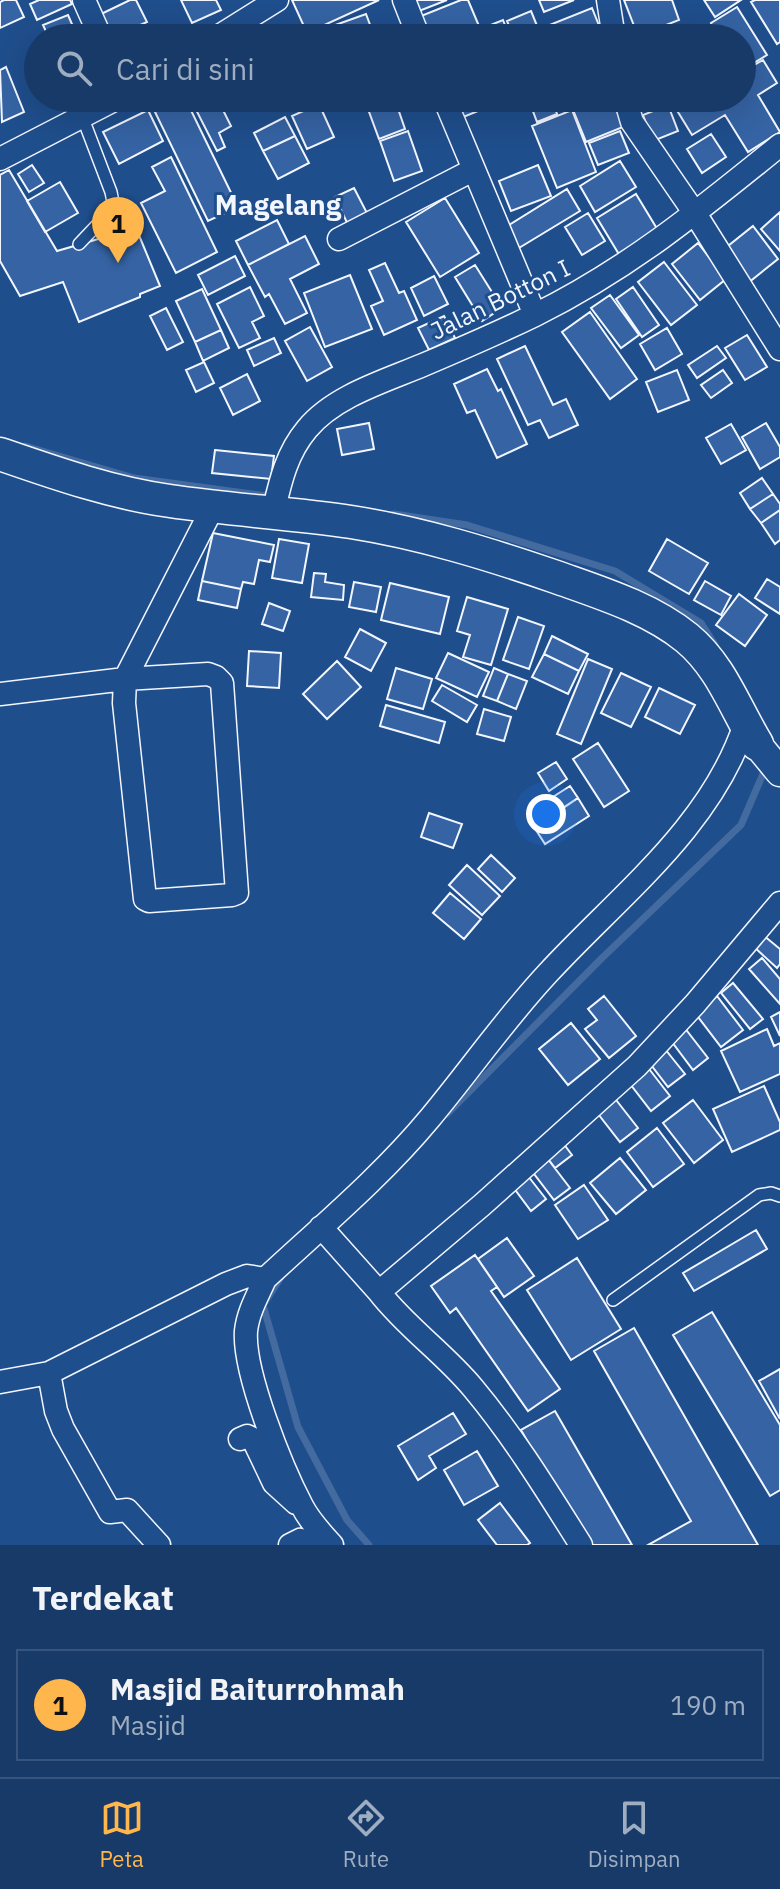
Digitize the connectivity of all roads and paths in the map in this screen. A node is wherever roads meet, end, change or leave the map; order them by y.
1 (84, 0) edge
2 (277, 0) edge
3 (404, 0) edge
4 (608, 0) edge
5 (95, 24) edge
6 (238, 24) edge
7 (413, 24) edge
8 (612, 24) edge
9 (90, 112) edge
10 (450, 112) edge
11 (629, 112) edge
12 (82, 116) junction
13 (780, 145) edge
14 (0, 159) edge
15 (473, 170) junction
16 (696, 215) junction
17 (339, 239) dead end
18 (79, 244) dead end
19 (535, 315) junction
20 (780, 349) edge
21 (0, 454) edge
22 (276, 500) junction
23 (213, 507) junction
24 (125, 679) junction
25 (0, 694) edge
26 (764, 751) edge
27 (780, 903) edge
28 (780, 1196) edge
29 (324, 1232) junction
30 (265, 1279) junction
31 (379, 1292) junction
32 (613, 1300) dead end
33 (49, 1373) junction
34 (0, 1382) edge
35 (240, 1439) dead end
36 (303, 1509) junction
37 (159, 1545) edge
38 (290, 1545) edge
39 (307, 1545) edge
40 (332, 1545) edge
41 (581, 1545) edge

1 - 5 street
2 - 6 street
3 - 7 street
4 - 8 street
9 - 12 street
10 - 15 street
11 - 16 street
12 - 14 street
12 - 18 lane
13 - 16 street, Jalan Botton I
15 - 17 street
15 - 19 street
16 - 19 street, Jalan Botton I
16 - 20 street
19 - 22 street, Jalan Botton I
21 - 23 main road
22 - 23 main road
22 - 26 main road
23 - 24 street
24 - 24 street
24 - 25 street
26 - 29 street
27 - 31 street
28 - 32 lane
29 - 30 street
29 - 31 street
30 - 33 street
30 - 36 street
31 - 41 street
33 - 34 street
33 - 37 street
35 - 36 street
36 - 40 street
38 - 39 street

